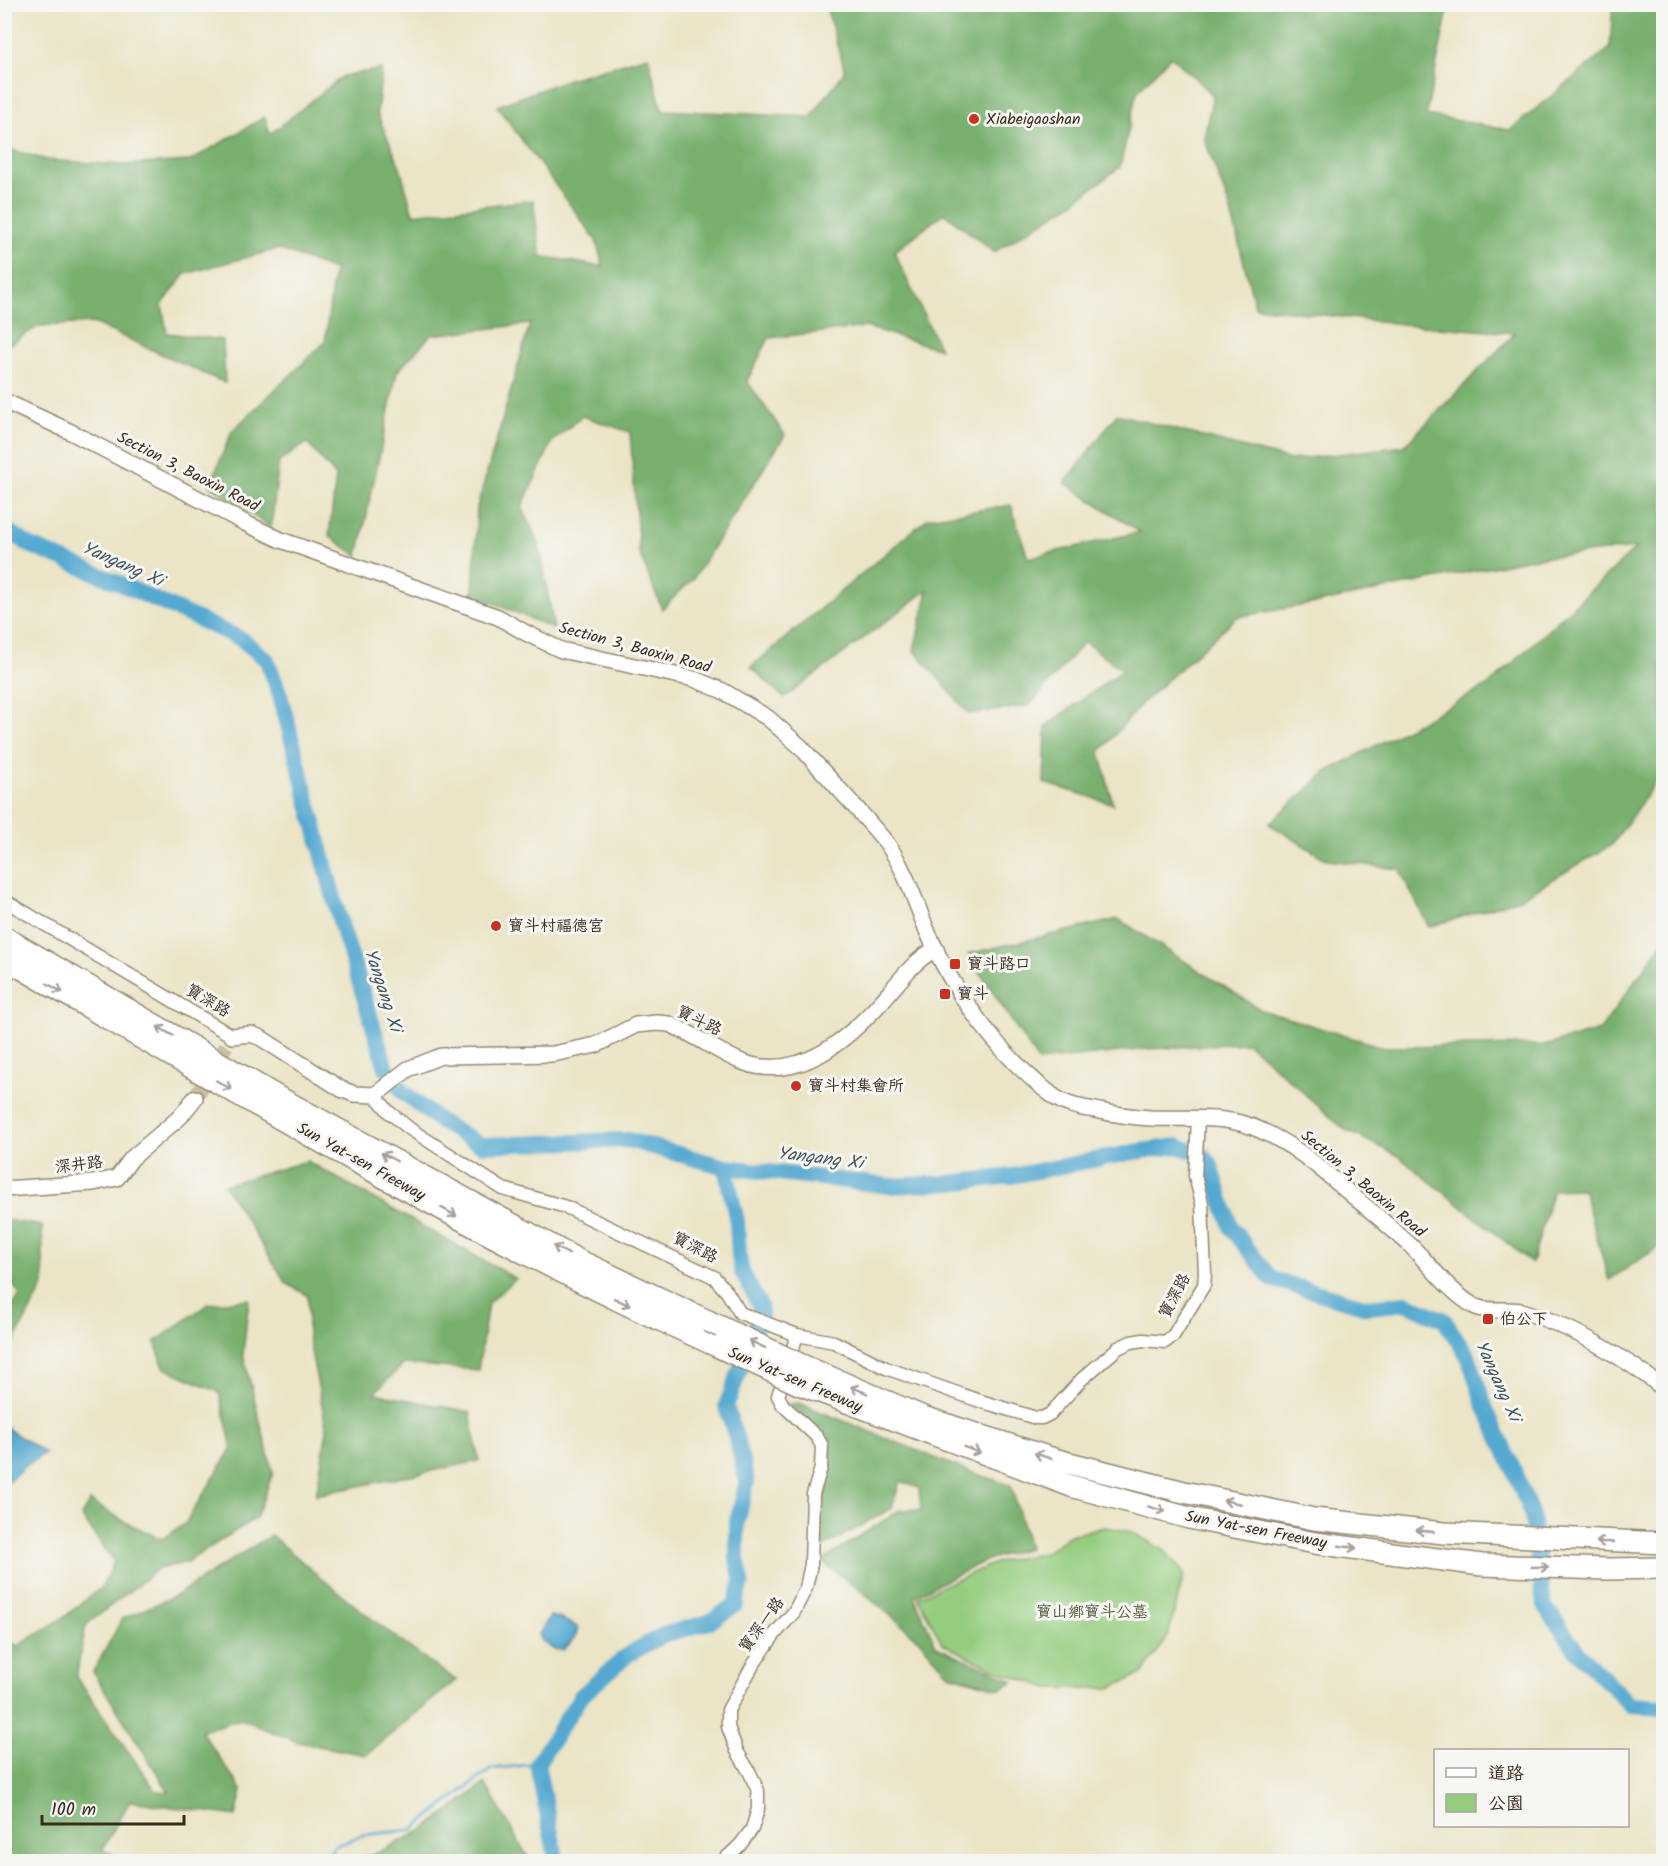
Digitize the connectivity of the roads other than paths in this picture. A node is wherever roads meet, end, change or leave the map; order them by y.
1 (4, 401) edge
2 (4, 900) edge
3 (4, 937) edge
4 (936, 949) junction
5 (4, 958) edge
6 (232, 1036) joint
7 (375, 1095) junction
8 (195, 1098) tunnel mouth
9 (1198, 1119) junction
10 (4, 1189) edge
11 (797, 1335) junction
12 (802, 1376) junction
13 (1664, 1389) edge
14 (1664, 1543) edge
15 (1664, 1568) edge
16 (722, 1862) edge

1 - 4 street, Section 3, Baoxin Road
2 - 6 street, 寶深路
12 -> 3 highway, Sun Yat-sen Freeway, bridge
4 - 7 street, 寶斗路
4 - 9 street, Section 3, Baoxin Road
5 -> 12 highway, Sun Yat-sen Freeway, bridge
6 - 7 street, 寶深路
7 - 11 street, 寶深路
8 - 10 street, 深井路
9 - 11 street, 寶深路
9 - 13 street, Section 3, Baoxin Road
11 - 16 street, 寶深一路
14 -> 12 highway, Sun Yat-sen Freeway
12 -> 15 highway, Sun Yat-sen Freeway

